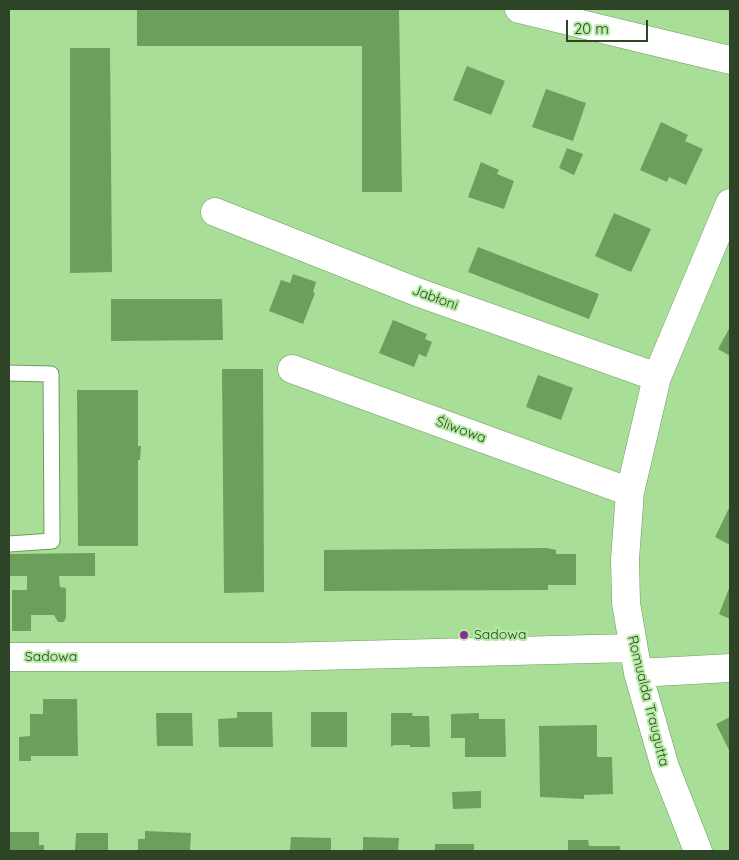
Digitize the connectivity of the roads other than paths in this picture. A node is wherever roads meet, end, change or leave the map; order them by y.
1 (518, 9) edge
2 (730, 60) edge
3 (730, 203) edge
4 (215, 212) dead end
5 (725, 232) edge
6 (292, 368) dead end
7 (9, 373) edge
8 (657, 377) junction
9 (630, 492) junction
10 (9, 544) edge
11 (9, 657) edge
12 (635, 660) junction
13 (730, 668) edge
14 (698, 851) edge

1 - 2 street
3 - 5 street, Romualda Traugutta
4 - 8 street, Jabłoni
5 - 8 street, Romualda Traugutta
6 - 9 street, Śliwowa
7 - 10 lane
8 - 9 street, Romualda Traugutta
9 - 12 street, Romualda Traugutta
11 - 12 street, Sadowa
12 - 13 street, Sadowa
12 - 14 street, Romualda Traugutta

